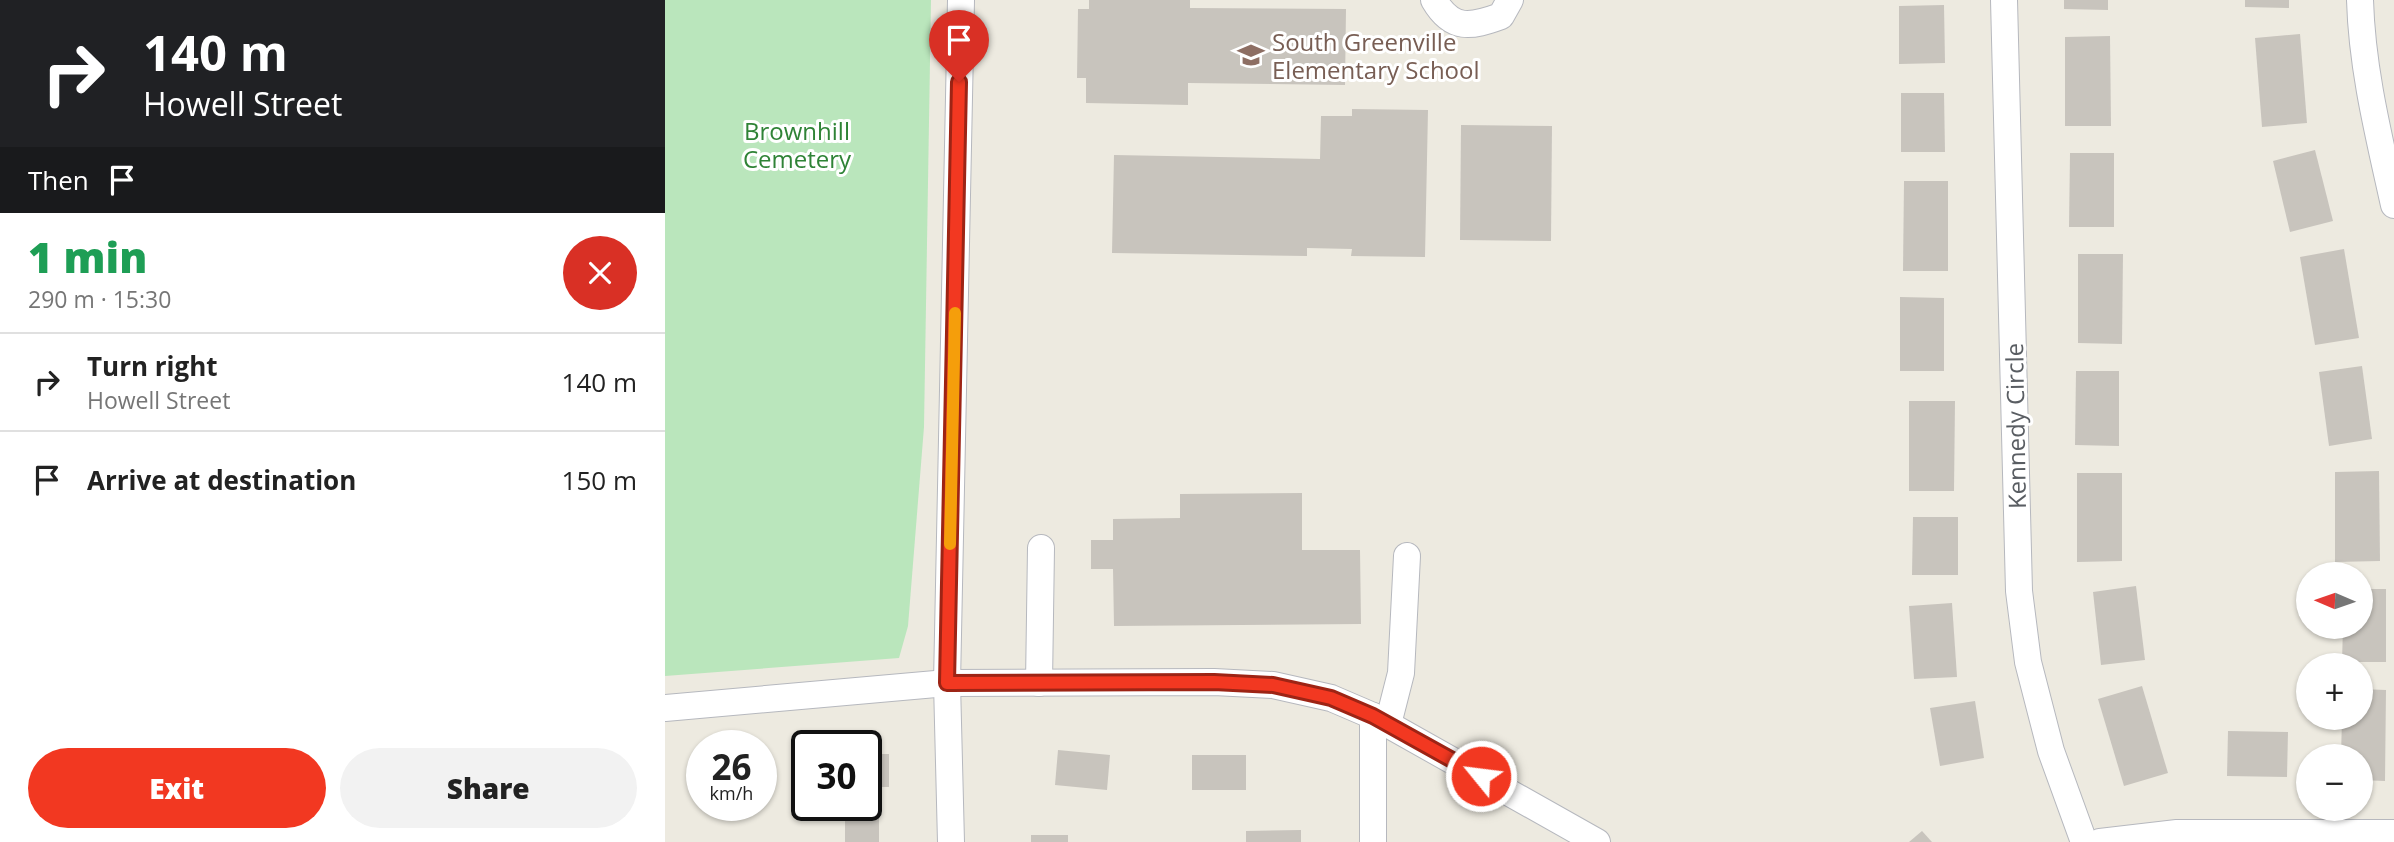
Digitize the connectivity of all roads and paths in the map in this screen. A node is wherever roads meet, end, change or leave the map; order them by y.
1 (961, 0) edge
2 (1434, 0) edge
3 (1510, 0) edge
4 (2004, 0) edge
5 (2360, 0) edge
6 (2394, 205) edge
7 (1041, 548) dead end
8 (1407, 556) dead end
9 (947, 683) junction
10 (1039, 683) junction
11 (665, 708) edge
12 (1380, 720) junction
13 (2394, 833) edge
14 (951, 842) edge
15 (1373, 842) edge
16 (1597, 842) edge
17 (2084, 842) edge
18 (2100, 842) edge

1 - 9 street
2 - 3 street
4 - 17 street, Kennedy Circle
5 - 6 street
7 - 10 street
8 - 12 street
9 - 10 street
9 - 11 street
9 - 14 street
10 - 12 street
12 - 15 street
12 - 16 street
13 - 18 street

